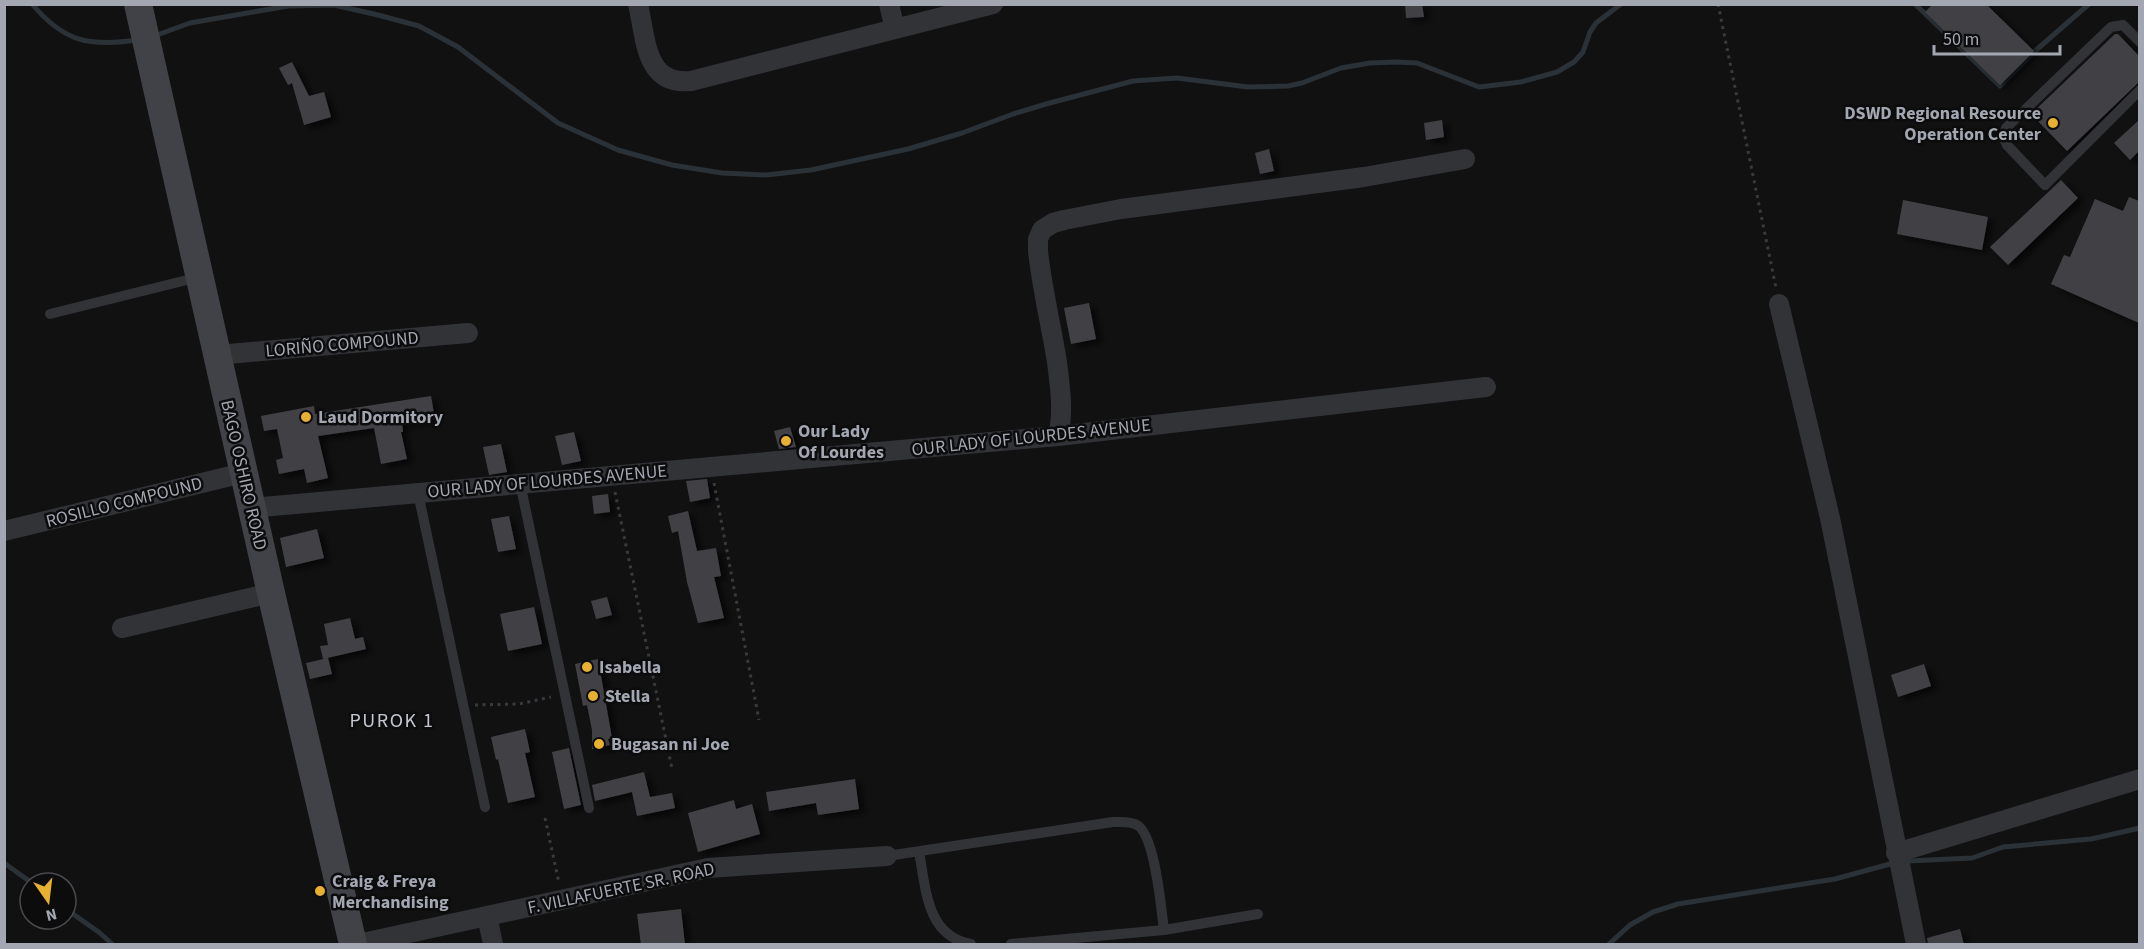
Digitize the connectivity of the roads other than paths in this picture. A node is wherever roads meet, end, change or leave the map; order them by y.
1 (138, 4) edge
2 (638, 4) edge
3 (889, 4) edge
4 (993, 4) edge
5 (895, 29) junction
6 (2139, 42) edge
7 (2139, 90) edge
8 (1465, 159) dead end
9 (199, 276) junction
10 (1779, 303) road end
11 (50, 314) dead end
12 (468, 333) dead end
13 (217, 355) junction
14 (1486, 387) dead end
15 (1058, 436) junction
16 (243, 473) junction
17 (520, 483) junction
18 (418, 493) junction
19 (251, 508) junction
20 (4, 531) edge
21 (271, 593) junction
22 (122, 628) dead end
23 (2139, 779) edge
24 (485, 807) dead end
25 (589, 808) dead end
26 (919, 852) junction
27 (1896, 853) junction
28 (887, 856) joint
29 (1258, 914) dead end
30 (487, 916) junction
31 (1164, 930) junction
32 (353, 945) edge
33 (358, 945) edge
34 (493, 945) edge
35 (970, 945) edge
36 (1011, 945) edge
37 (1916, 945) edge

1 - 9 street, BAGO OSHIRO ROAD
2 - 5 street
3 - 5 street
4 - 5 street
6 - 7 lane
8 - 15 street
9 - 11 lane
9 - 13 street, BAGO OSHIRO ROAD
10 - 27 street
12 - 13 street, LORIÑO COMPOUND
13 - 16 street, BAGO OSHIRO ROAD
14 - 15 street, OUR LADY OF LOURDES AVENUE
15 - 17 street, OUR LADY OF LOURDES AVENUE
16 - 19 street, BAGO OSHIRO ROAD
16 - 20 street, ROSILLO COMPOUND
17 - 18 street, OUR LADY OF LOURDES AVENUE
17 - 25 lane
18 - 19 street, OUR LADY OF LOURDES AVENUE
18 - 24 lane
19 - 21 street, BAGO OSHIRO ROAD
21 - 22 street
21 - 32 street, BAGO OSHIRO ROAD
23 - 27 street
26 - 28 lane
26 - 31 lane
26 - 35 lane
27 - 37 street
28 - 30 street, F. VILLAFUERTE SR. ROAD
29 - 31 lane
30 - 33 street, F. VILLAFUERTE SR. ROAD
30 - 34 street
31 - 36 lane

